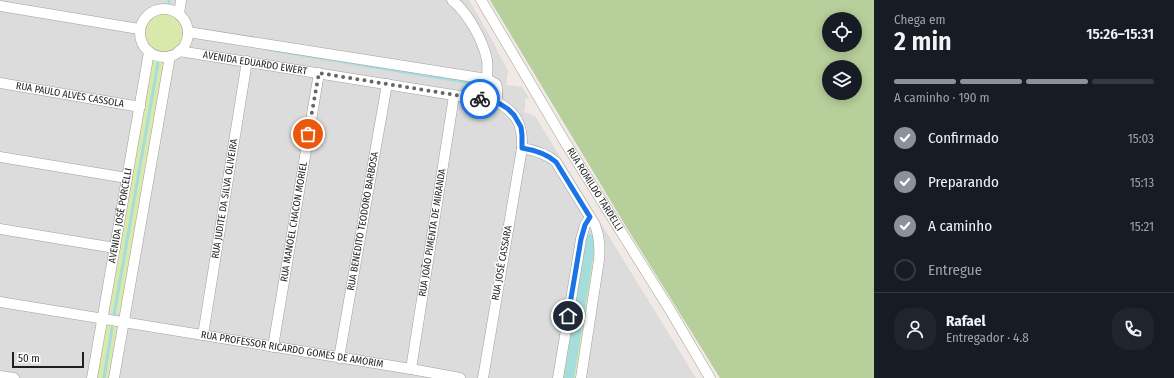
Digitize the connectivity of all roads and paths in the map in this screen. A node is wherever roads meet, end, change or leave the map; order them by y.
1 (181, 0) edge
2 (452, 0) edge
3 (481, 0) edge
4 (158, 5) edge
5 (0, 6) edge
6 (179, 14) junction
7 (139, 29) junction
8 (188, 32) junction
9 (149, 52) junction
10 (175, 54) junction
11 (247, 61) junction
12 (319, 73) junction
13 (487, 79) junction
14 (0, 83) edge
15 (387, 84) junction
16 (454, 96) junction
17 (497, 102) junction
18 (140, 107) junction
19 (522, 148) junction
20 (0, 157) edge
21 (127, 178) junction
22 (590, 217) junction
23 (0, 229) edge
24 (115, 248) junction
25 (0, 302) edge
26 (102, 319) junction
27 (124, 323) junction
28 (203, 335) junction
29 (273, 347) junction
30 (340, 358) junction
31 (411, 369) junction
32 (0, 376) edge
33 (14, 378) edge
34 (92, 378) edge
35 (114, 378) edge
36 (460, 378) edge
37 (483, 378) edge
38 (558, 378) edge
39 (581, 378) edge
40 (710, 378) edge

1 - 6 street
2 - 13 street
3 - 40 street, RUA ROMILDO TARDELLI
4 - 6 street
4 - 7 street
5 - 7 street
6 - 8 street
7 - 9 street
8 - 10 street
8 - 13 street, AVENIDA EDUARDO EWERT
9 - 10 street
9 - 18 street, AVENIDA JOSÉ PORCELLI
10 - 11 street, AVENIDA EDUARDO EWERT
10 - 27 street
11 - 12 street, AVENIDA EDUARDO EWERT
11 - 28 street, RUA JUDITE DA SILVA OLIVEIRA
12 - 15 street, AVENIDA EDUARDO EWERT
12 - 29 street, RUA MANOEL CHACON MORIEL
13 - 17 street
14 - 18 street, RUA PAULO ALVES CASSOLA
15 - 16 street, AVENIDA EDUARDO EWERT
15 - 30 street, RUA BENEDITO TEODORO BARBOSA
16 - 17 street, AVENIDA EDUARDO EWERT
16 - 31 street, RUA JOÃO PIMENTA DE MIRANDA
17 - 19 street, RUA JOSÉ CASSARA
18 - 21 street, AVENIDA JOSÉ PORCELLI
19 - 22 street
19 - 37 street, RUA JOSÉ CASSARA
20 - 21 street
21 - 24 street, AVENIDA JOSÉ PORCELLI
22 - 38 street
22 - 39 street
23 - 24 street
24 - 26 street, AVENIDA JOSÉ PORCELLI
25 - 26 street, RUA PROFESSOR RICARDO GOMES DE AMORIM
26 - 27 street, RUA PROFESSOR RICARDO GOMES DE AMORIM
26 - 34 street, AVENIDA JOSÉ PORCELLI
27 - 28 street, RUA PROFESSOR RICARDO GOMES DE AMORIM
27 - 35 street
28 - 29 street, RUA PROFESSOR RICARDO GOMES DE AMORIM
29 - 30 street, RUA PROFESSOR RICARDO GOMES DE AMORIM
30 - 31 street, RUA PROFESSOR RICARDO GOMES DE AMORIM
31 - 36 street, RUA PROFESSOR RICARDO GOMES DE AMORIM
32 - 33 street

